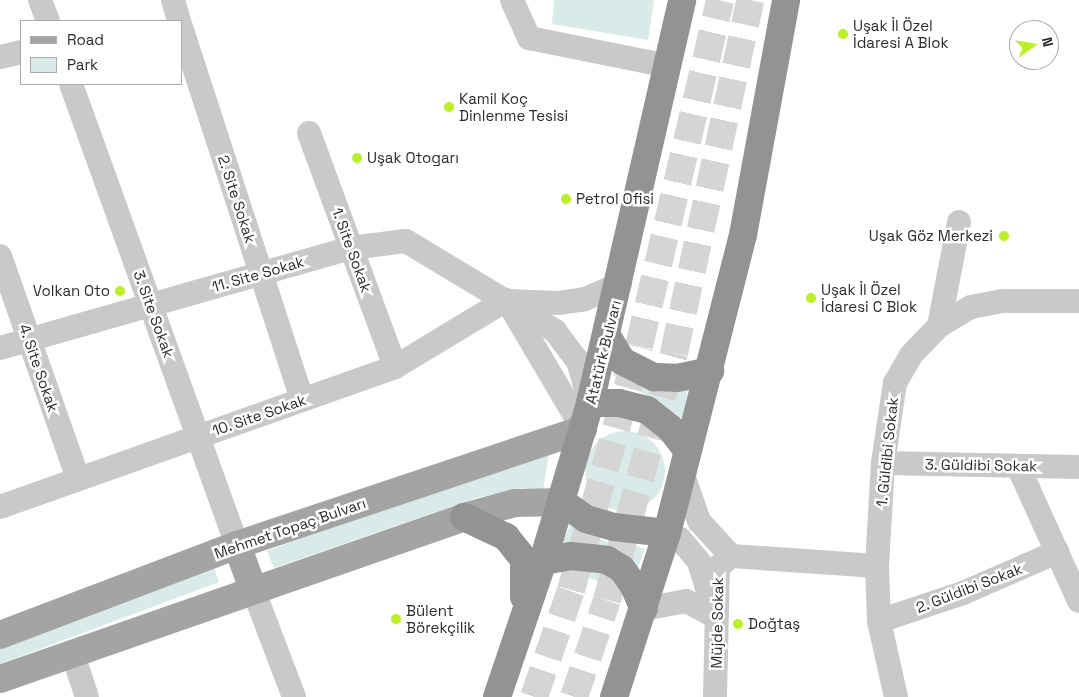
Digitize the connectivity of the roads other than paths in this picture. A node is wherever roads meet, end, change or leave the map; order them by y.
1 (40, 0) edge
2 (172, 0) edge
3 (512, 0) edge
4 (682, 0) edge
5 (786, 0) edge
6 (48, 20) edge
7 (179, 20) edge
8 (182, 30) edge
9 (20, 52) edge
10 (0, 56) edge
11 (668, 66) junction
12 (71, 85) edge
13 (309, 133) dead end
14 (959, 222) dead end
15 (351, 248) junction
16 (0, 256) edge
17 (261, 272) junction
18 (620, 284) junction
19 (506, 300) junction
20 (1079, 301) edge
21 (151, 307) junction
22 (939, 326) junction
23 (608, 336) junction
24 (29, 340) junction
25 (0, 348) edge
26 (395, 367) junction
27 (710, 371) junction
28 (302, 400) junction
29 (590, 402) junction
30 (583, 429) junction
31 (198, 437) junction
32 (686, 463) junction
33 (883, 463) junction
34 (1018, 466) junction
35 (1079, 467) edge
36 (78, 479) junction
37 (562, 502) junction
38 (0, 507) edge
39 (464, 517) junction
40 (667, 533) junction
41 (237, 545) junction
42 (1057, 552) junction
43 (731, 556) junction
44 (543, 561) junction
45 (877, 566) junction
46 (252, 589) junction
47 (1079, 601) edge
48 (644, 610) junction
49 (716, 617) junction
50 (524, 620) junction
51 (880, 620) junction
52 (0, 635) edge
53 (72, 652) junction
54 (0, 679) edge
55 (87, 697) edge
56 (294, 697) edge
57 (497, 697) edge
58 (614, 697) edge
59 (715, 697) edge
60 (896, 697) edge

1 - 6 street
2 - 7 street
3 - 11 street
4 - 11 highway, Atatürk Bulvarı
5 - 27 highway
8 - 17 street, 2. Site Sokak
9 - 10 street
11 - 18 highway, Atatürk Bulvarı
12 - 21 street, 3. Site Sokak
13 - 15 street, 1. Site Sokak
14 - 22 street
15 - 17 street, 11. Site Sokak
15 - 19 street, 11. Site Sokak
15 - 26 street, 1. Site Sokak
16 - 24 street, 4. Site Sokak
17 - 21 street, 11. Site Sokak
17 - 28 street, 2. Site Sokak
18 - 19 street
18 - 23 highway, Atatürk Bulvarı
19 - 26 street, 10. Site Sokak
19 - 29 street, 11. Site Sokak
19 - 30 street
20 - 22 street, 1. Güldibi Sokak
21 - 24 street, 11. Site Sokak
21 - 31 street, 3. Site Sokak
22 - 33 street, 1. Güldibi Sokak
23 - 27 highway
23 - 29 highway, Atatürk Bulvarı
24 - 25 street, 11. Site Sokak
24 - 36 street, 4. Site Sokak
26 - 28 street, 10. Site Sokak
27 - 32 highway
28 - 31 street, 10. Site Sokak
29 - 30 highway, Atatürk Bulvarı
29 - 32 highway
30 - 37 highway, Atatürk Bulvarı
30 - 41 main road, Mehmet Topaç Bulvarı
31 - 36 street, 10. Site Sokak
31 - 41 street, 3. Site Sokak
32 - 40 highway
32 - 43 street
33 - 34 street, 3. Güldibi Sokak
33 - 45 street, 1. Güldibi Sokak
34 - 35 street, 3. Güldibi Sokak
34 - 42 street
36 - 38 street, 10. Site Sokak
37 - 39 main road
37 - 40 highway
37 - 44 highway, Atatürk Bulvarı
39 - 46 main road
39 - 50 highway
40 - 48 highway
40 - 49 street
41 - 46 main road
41 - 52 main road, Mehmet Topaç Bulvarı
42 - 47 street
42 - 51 street, 2. Güldibi Sokak
43 - 45 street
43 - 49 street, Müjde Sokak
44 - 48 highway
44 - 50 highway, Atatürk Bulvarı
45 - 51 street, 1. Güldibi Sokak
46 - 53 main road
46 - 56 street
48 - 49 street
48 - 58 highway
49 - 59 street, Müjde Sokak
50 - 57 highway, Atatürk Bulvarı
51 - 60 street, 1. Güldibi Sokak
53 - 54 main road
53 - 55 street

